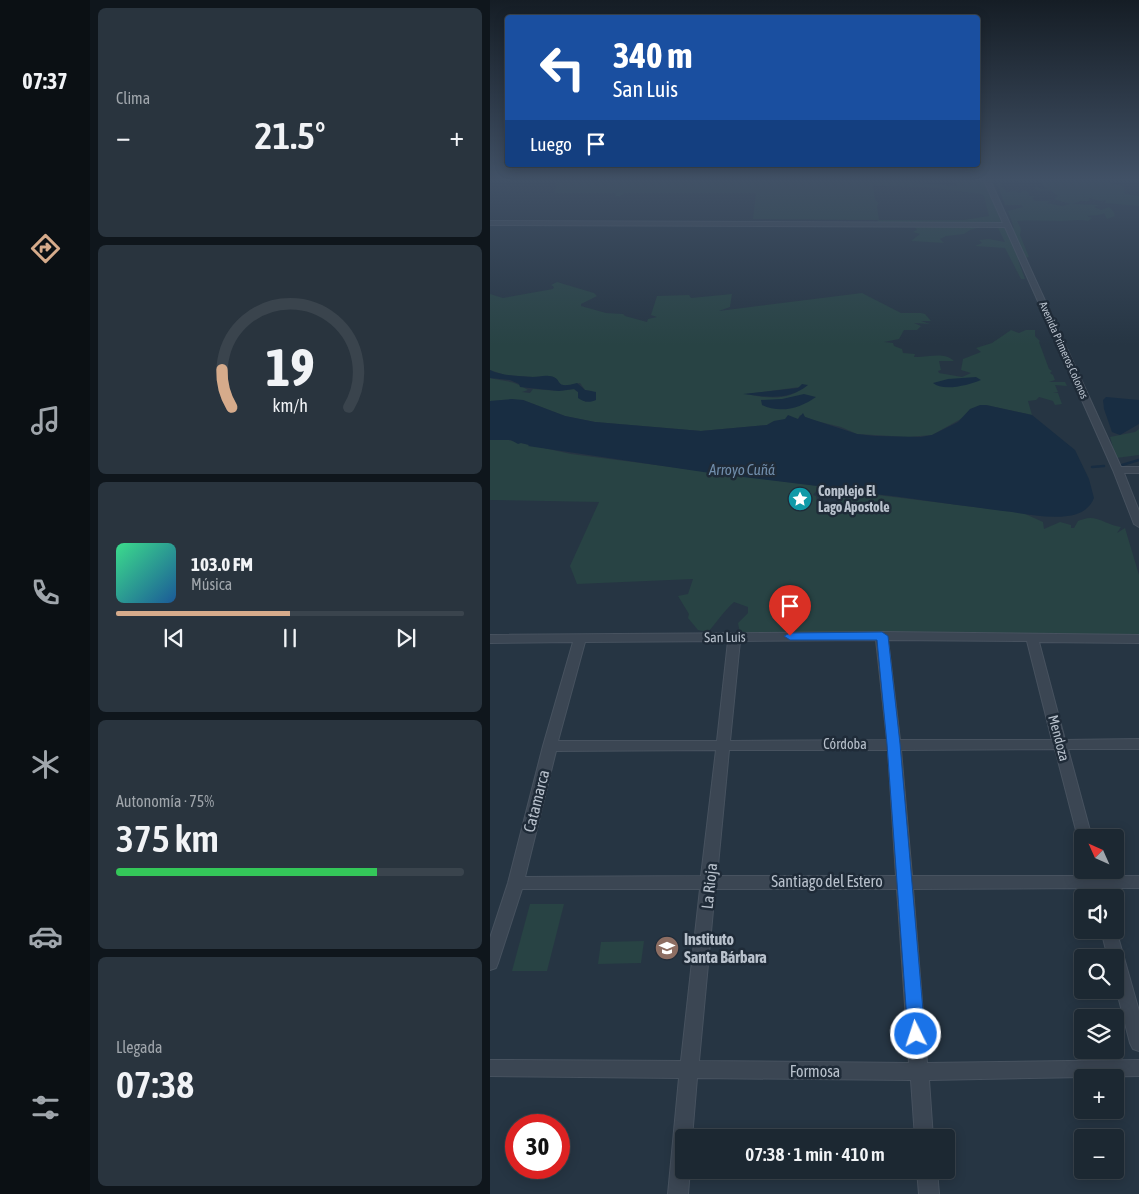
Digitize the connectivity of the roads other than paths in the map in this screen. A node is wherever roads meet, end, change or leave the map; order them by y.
1 (1012, 234) edge
2 (1118, 470) junction
3 (1139, 470) edge
4 (1139, 524) edge
5 (882, 636) junction
6 (734, 637) junction
7 (490, 639) edge
8 (580, 639) junction
9 (1032, 639) junction
10 (1139, 639) edge
11 (894, 744) junction
12 (1060, 744) junction
13 (1139, 744) edge
14 (724, 745) junction
15 (550, 746) junction
16 (1083, 829) edge
17 (1074, 877) edge
18 (1117, 879) edge
19 (905, 881) junction
20 (710, 882) junction
21 (1139, 882) edge
22 (516, 883) junction
23 (1111, 939) edge
24 (490, 963) edge
25 (1139, 1043) edge
26 (490, 1068) edge
27 (1139, 1068) edge
28 (688, 1070) junction
29 (919, 1072) junction
30 (923, 1129) edge
31 (928, 1179) edge
32 (678, 1194) edge
33 (929, 1194) edge

1 - 2 street, Avenida Primeros Colonos
2 - 3 street
2 - 4 street, Avenida Primeros Colonos
5 - 6 street, San Luis
5 - 9 street, San Luis
5 - 11 street
6 - 8 street, San Luis
6 - 14 street, La Rioja
7 - 8 street, San Luis
8 - 15 street, Catamarca
9 - 10 street, San Luis
9 - 12 street, Mendoza
11 - 12 street, Córdoba
11 - 14 street, Córdoba
11 - 19 street
12 - 13 street, Córdoba
12 - 16 street, Mendoza
14 - 15 street, Córdoba
14 - 20 street, La Rioja
15 - 22 street, Catamarca
17 - 19 street, Santiago del Estero
18 - 21 street, Santiago del Estero
19 - 20 street, Santiago del Estero
19 - 29 street
20 - 22 street, Santiago del Estero
20 - 28 street, La Rioja
22 - 24 street, Catamarca
23 - 25 street
26 - 28 street, Formosa
27 - 29 street, Formosa
28 - 29 street, Formosa
28 - 32 street, La Rioja
29 - 30 street
31 - 33 street

